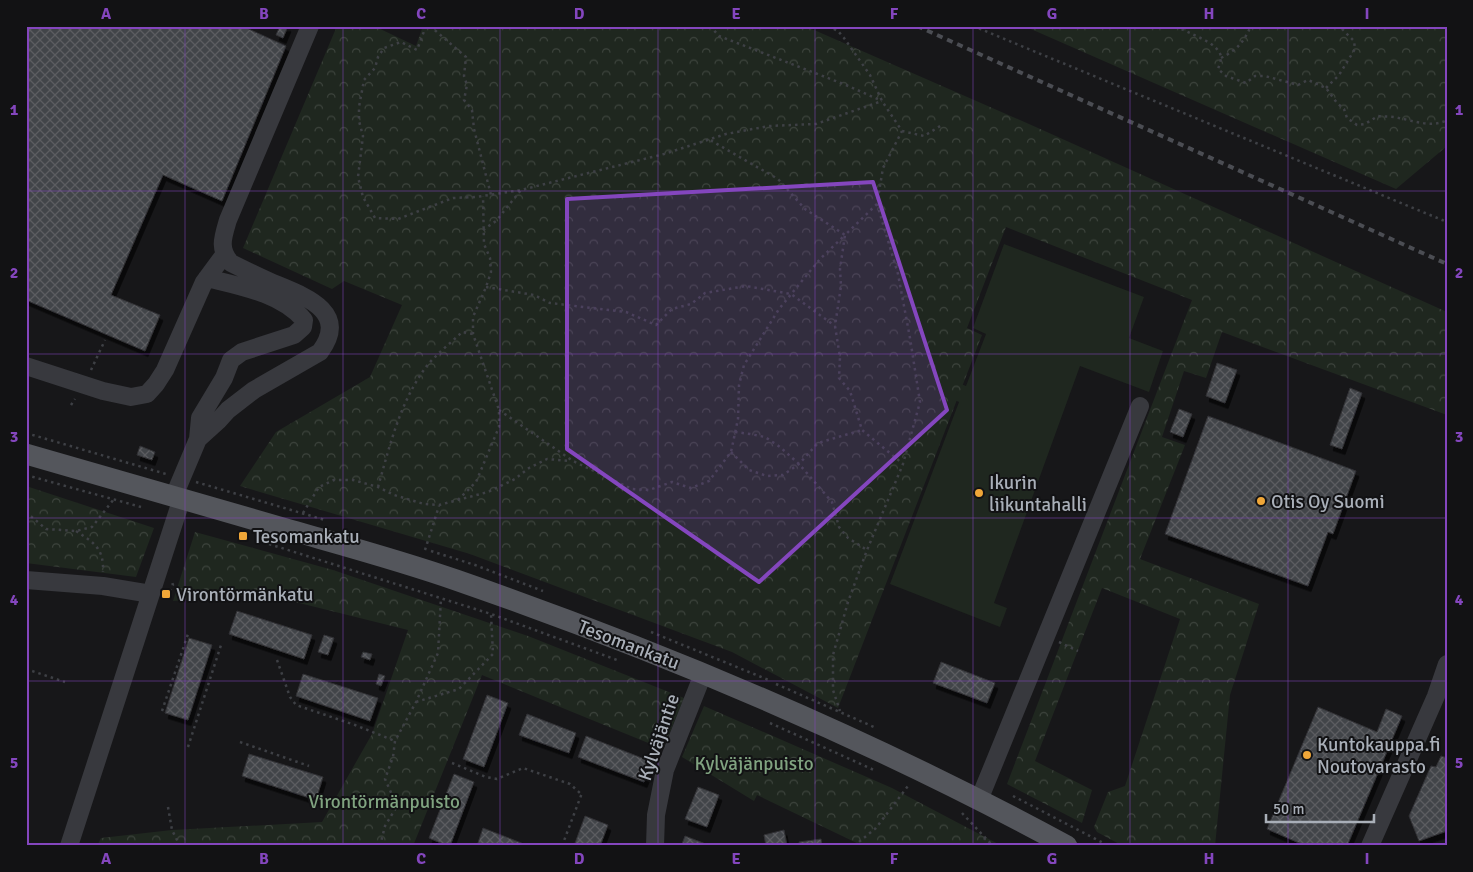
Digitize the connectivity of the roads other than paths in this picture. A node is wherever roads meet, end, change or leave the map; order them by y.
1 (310, 26) edge
2 (224, 255) junction
3 (207, 278) junction
4 (26, 366) edge
5 (1140, 406) dead end
6 (198, 439) junction
7 (26, 454) edge
8 (178, 497) junction
9 (26, 580) edge
10 (151, 594) junction
11 (1447, 664) edge
12 (703, 674) junction
13 (970, 810) junction
14 (70, 846) edge
15 (655, 846) edge
16 (1067, 846) edge
17 (1370, 846) edge

1 - 2 street
2 - 3 street
2 - 6 street
3 - 4 street
3 - 6 street
5 - 13 street
6 - 8 street
7 - 8 main road, Tesomankatu
8 - 10 street
8 - 12 main road, Tesomankatu
9 - 10 street
10 - 14 street
11 - 17 street
12 - 13 main road, Tesomankatu
12 - 15 street, Kylväjäntie
13 - 16 main road, Tesomankatu

